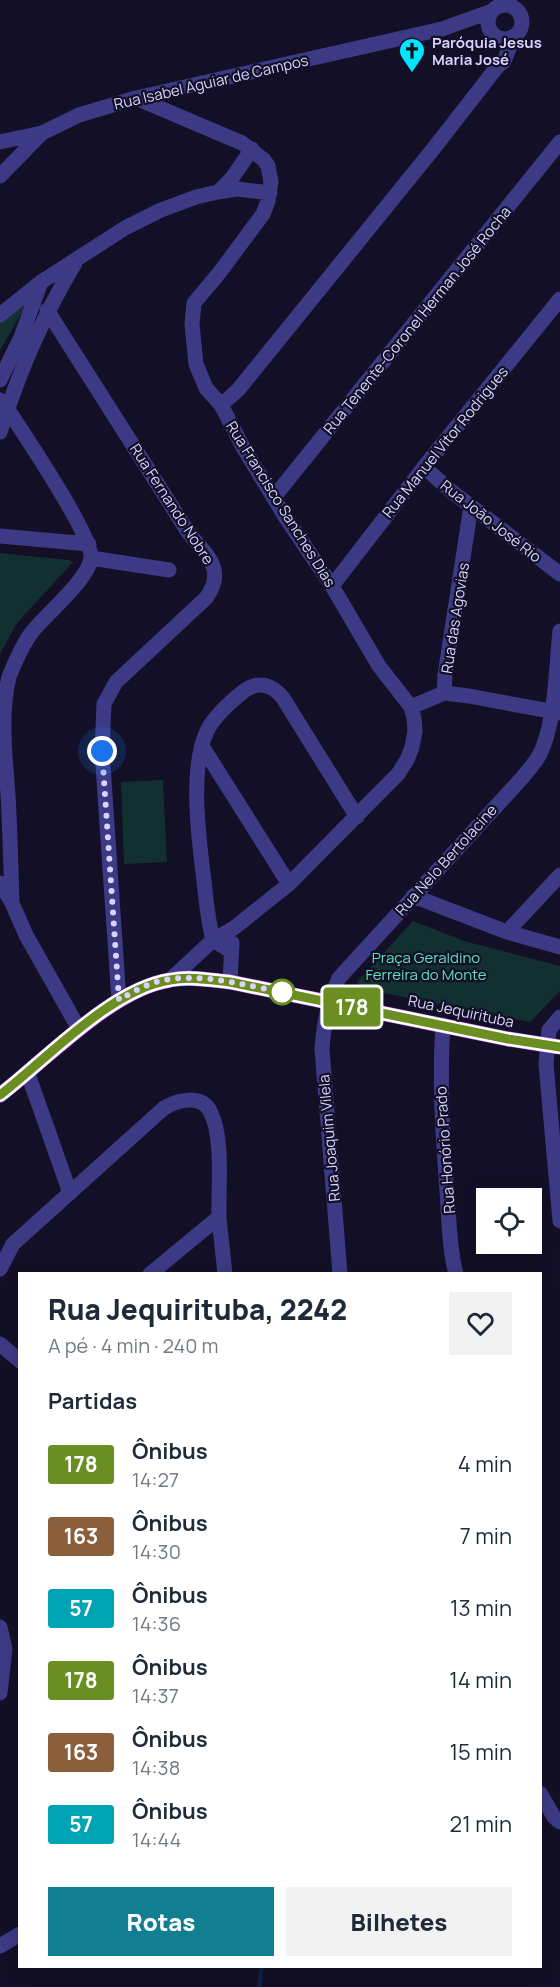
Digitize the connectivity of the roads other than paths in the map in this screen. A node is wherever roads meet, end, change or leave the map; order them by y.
1 (498, 6) edge
2 (517, 6) edge
3 (442, 29) junction
4 (493, 33) junction
5 (514, 36) junction
6 (497, 67) junction
7 (136, 98) junction
8 (42, 132) junction
9 (0, 142) edge
10 (560, 142) edge
11 (252, 149) junction
12 (0, 176) edge
13 (218, 192) junction
14 (270, 193) junction
15 (77, 260) junction
16 (41, 282) junction
17 (560, 299) edge
18 (47, 310) junction
19 (0, 315) edge
20 (1, 375) edge
21 (4, 404) edge
22 (221, 405) junction
23 (0, 432) edge
24 (424, 467) junction
25 (274, 497) junction
26 (471, 506) junction
27 (0, 536) edge
28 (90, 551) junction
29 (169, 570) dead end
30 (560, 574) edge
31 (332, 586) junction
32 (560, 632) edge
33 (444, 693) junction
34 (411, 707) junction
35 (556, 712) edge
36 (202, 746) junction
37 (357, 817) junction
38 (560, 875) edge
39 (0, 883) edge
40 (290, 884) junction
41 (413, 896) junction
42 (12, 903) junction
43 (234, 928) junction
44 (507, 932) junction
45 (213, 940) junction
46 (560, 947) edge
47 (231, 951) junction
48 (171, 979) junction
49 (230, 982) junction
50 (119, 1000) junction
51 (328, 1002) junction
52 (560, 1017) edge
53 (443, 1026) junction
54 (79, 1029) junction
55 (554, 1046) edge
56 (28, 1074) junction
57 (0, 1095) edge
58 (70, 1193) junction
59 (219, 1217) junction
60 (560, 1221) edge
61 (0, 1269) edge
62 (152, 1272) edge
63 (225, 1272) edge
64 (340, 1272) edge
65 (456, 1272) edge
66 (0, 1344) edge
67 (18, 1359) edge
68 (0, 1627) edge
69 (0, 1693) edge
70 (542, 1796) edge
71 (560, 1822) edge
72 (18, 1935) edge
73 (0, 1946) edge

1 - 2 street
1 - 3 street, Rua Isabel Aguiar de Campos
1 - 4 street
2 - 5 street
3 - 4 street, Rua Isabel Aguiar de Campos
3 - 7 street, Rua Isabel Aguiar de Campos
4 - 5 street
4 - 6 street
5 - 6 street
6 - 22 street
7 - 8 street, Rua Isabel Aguiar de Campos
7 - 11 street, Rua Francisco Sanches Dias
8 - 9 street
8 - 12 street, Rua Isabel Aguiar de Campos
10 - 25 street, Rua Tenente-Coronel Herman José Rocha
11 - 13 street
11 - 14 street, Rua Francisco Sanches Dias
13 - 14 street
13 - 15 street
14 - 22 street, Rua Francisco Sanches Dias
15 - 16 street
15 - 18 street
16 - 19 street
16 - 20 street
17 - 24 street, Rua Manuel Vitor Rodrigues
18 - 21 street
18 - 50 street, Rua Fernando Nobre
21 - 23 street
21 - 28 street
22 - 25 street, Rua Francisco Sanches Dias
24 - 26 street, Rua João José Rio
24 - 31 street, Rua Manuel Vitor Rodrigues
25 - 31 street, Rua Francisco Sanches Dias
26 - 30 street, Rua João José Rio
26 - 33 street, Rua das Agovias
27 - 28 street
28 - 29 street
28 - 42 street
31 - 34 street, Rua Francisco Sanches Dias
32 - 35 street, Rua Nelo Bertolacine
33 - 34 street, Rua das Agovias
33 - 35 street
34 - 37 street
35 - 41 street, Rua Nelo Bertolacine
36 - 37 street
36 - 40 street
36 - 45 street
37 - 40 street
38 - 44 street
39 - 42 street
40 - 43 street
41 - 44 street
41 - 51 street, Rua Nelo Bertolacine
42 - 54 street
43 - 45 street
43 - 47 street
44 - 46 street
45 - 47 street
45 - 48 street
47 - 49 street
48 - 49 main road, Rua Jequirituba
48 - 50 main road, Rua Jequirituba
49 - 51 main road, Rua Jequirituba
50 - 54 main road, Rua Jequirituba
51 - 53 main road, Rua Jequirituba
51 - 64 street, Rua Joaquim Vilela
52 - 55 street
53 - 55 main road, Rua Jequirituba
53 - 65 street, Rua Honório Prado
54 - 56 main road, Rua Jequirituba
55 - 60 street
56 - 57 main road, Rua Jequirituba
56 - 58 street
58 - 59 street
58 - 61 street
59 - 62 street
59 - 63 street
66 - 67 street
68 - 69 street
70 - 71 street
72 - 73 street

